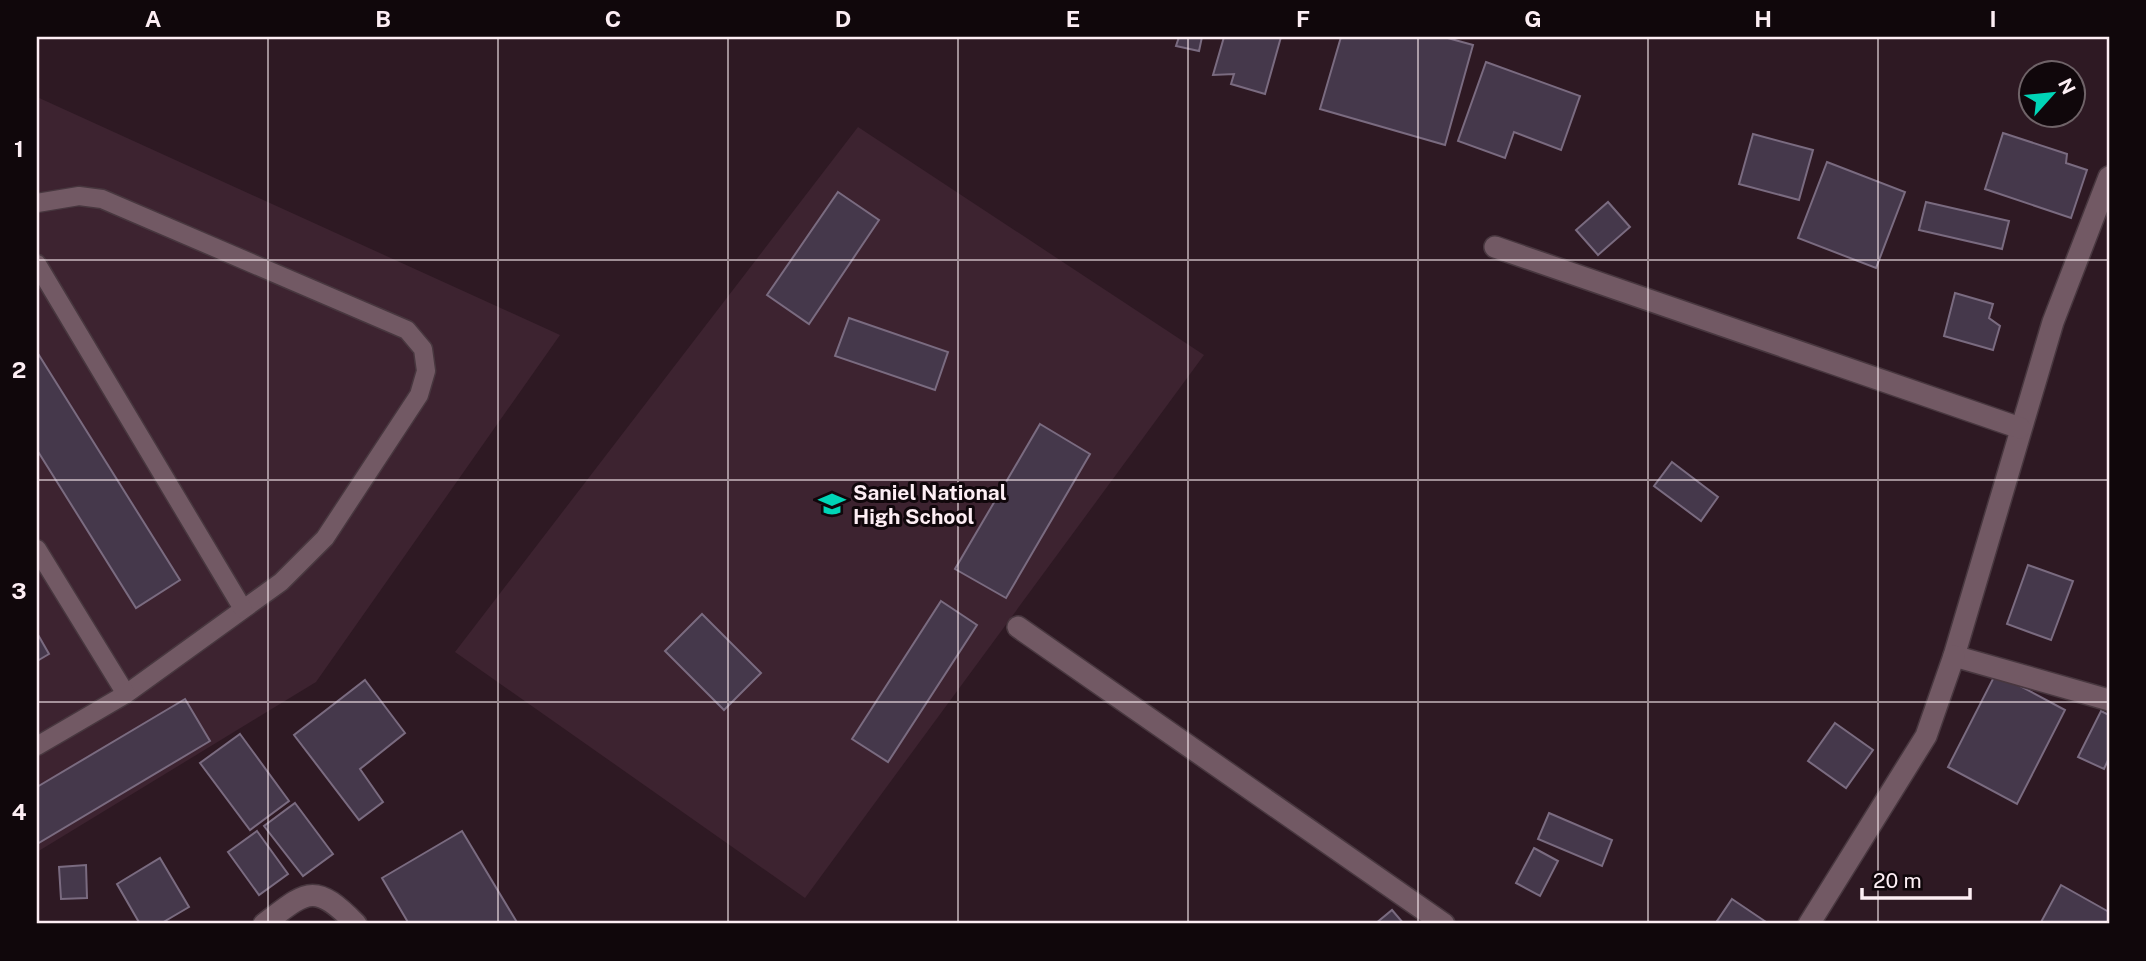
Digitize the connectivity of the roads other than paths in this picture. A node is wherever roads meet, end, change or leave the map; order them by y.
1 (2109, 177) edge
2 (37, 203) edge
3 (1495, 247) dead end
4 (37, 264) edge
5 (2020, 428) junction
6 (37, 549) edge
7 (243, 609) junction
8 (1018, 627) dead end
9 (1954, 656) junction
10 (126, 694) junction
11 (2109, 701) edge
12 (37, 746) edge
13 (264, 924) edge
14 (356, 924) edge
15 (1444, 924) edge
16 (1809, 924) edge

1 - 5 street
2 - 7 lane
3 - 5 street
4 - 7 lane
5 - 9 street
6 - 10 lane
7 - 10 lane
8 - 15 street
9 - 11 street
9 - 16 street
10 - 12 lane
13 - 14 street

